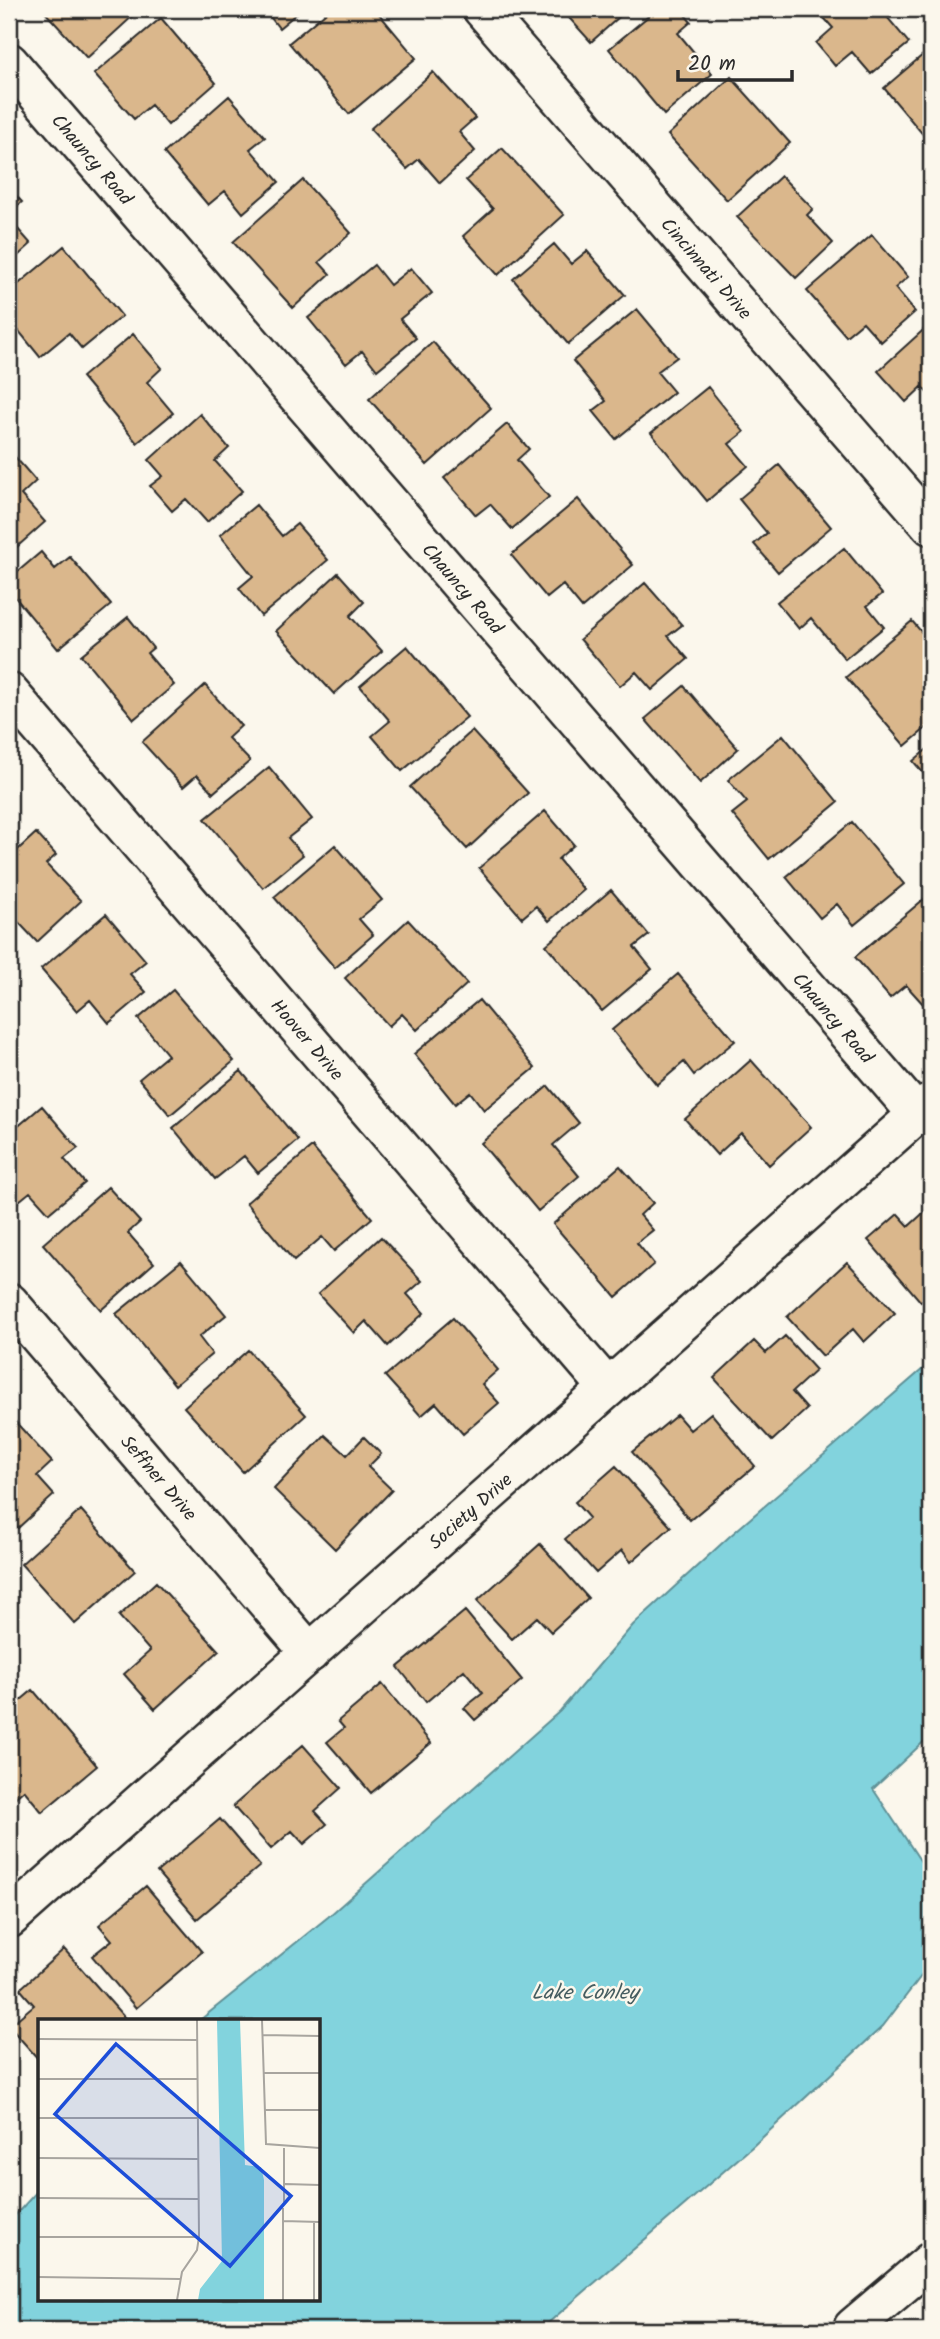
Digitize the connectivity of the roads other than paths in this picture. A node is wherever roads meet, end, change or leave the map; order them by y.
1 (482, 9) edge
2 (9, 62) edge
3 (931, 526) edge
4 (9, 692) edge
5 (924, 1108) edge
6 (9, 1302) edge
7 (608, 1388) junction
8 (310, 1653) junction
9 (12, 1911) edge
10 (931, 2261) edge
11 (853, 2327) dead end

1 - 3 street, Cincinnati Drive
2 - 5 street, Chauncy Road
4 - 7 street, Hoover Drive
5 - 7 street, Society Drive
6 - 8 street, Seffner Drive
7 - 8 street, Society Drive
8 - 9 street, Society Drive
10 - 11 street

